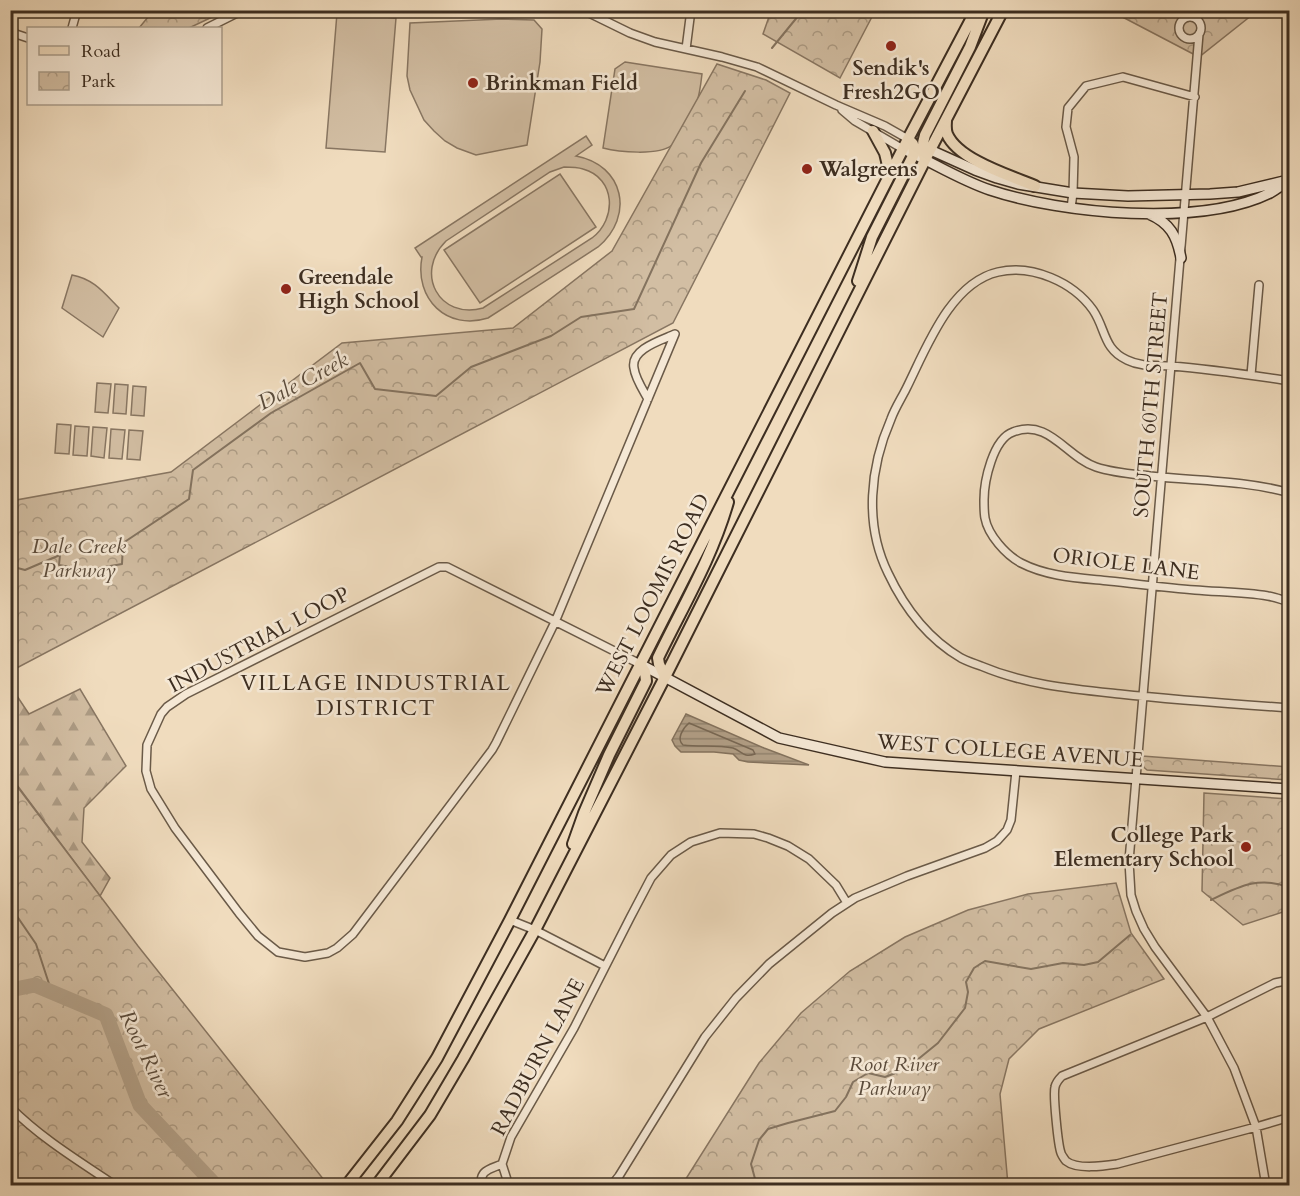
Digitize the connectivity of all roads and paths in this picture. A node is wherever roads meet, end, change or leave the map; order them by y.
1 (77, 10) edge
2 (243, 10) edge
3 (583, 10) edge
4 (691, 10) edge
5 (976, 10) edge
6 (984, 10) edge
7 (1003, 10) edge
8 (72, 27) edge
9 (209, 27) edge
10 (10, 32) edge
11 (1199, 34) dead end
12 (27, 38) edge
13 (686, 49) junction
14 (1195, 97) junction
15 (836, 105) junction
16 (946, 120) junction
17 (873, 131) junction
18 (905, 144) junction
19 (923, 152) junction
20 (890, 174) junction
21 (1290, 180) edge
22 (1035, 186) junction
23 (1073, 193) junction
24 (1186, 195) junction
25 (1071, 208) junction
26 (1147, 213) junction
27 (1185, 213) junction
28 (1181, 258) junction
29 (1259, 285) dead end
30 (1171, 366) junction
31 (1251, 375) junction
32 (1290, 381) edge
33 (648, 399) junction
34 (1161, 477) junction
35 (734, 478) junction
36 (1290, 493) edge
37 (1152, 586) junction
38 (1290, 602) edge
39 (555, 622) junction
40 (640, 664) junction
41 (665, 677) junction
42 (1143, 696) junction
43 (1290, 708) edge
44 (1016, 771) junction
45 (1136, 779) junction
46 (1290, 789) edge
47 (562, 879) junction
48 (847, 903) junction
49 (510, 920) junction
50 (535, 930) junction
51 (604, 966) junction
52 (1290, 980) edge
53 (1207, 1017) junction
54 (10, 1107) edge
55 (1290, 1117) edge
56 (1256, 1127) junction
57 (502, 1164) junction
58 (116, 1185) edge
59 (346, 1185) edge
60 (376, 1185) edge
61 (482, 1185) edge
62 (509, 1185) edge
63 (612, 1185) edge
64 (1266, 1185) edge

1 - 8 street
2 - 9 street
3 - 13 street
4 - 13 street
5 - 18 main road, WEST LOOMIS ROAD
6 - 19 main road
7 - 16 main road
10 - 12 street
11 - 14 street, SOUTH 60TH STREET
13 - 15 street
14 - 23 street
14 - 24 street, SOUTH 60TH STREET
15 - 17 street
15 - 18 street
16 - 19 main road
16 - 22 main road
17 - 18 street
17 - 20 main road
18 - 19 main road
18 - 20 main road, WEST LOOMIS ROAD
19 - 22 street
19 - 25 street
19 - 41 main road
20 - 35 main road, WEST LOOMIS ROAD
21 - 24 street
21 - 27 street
22 - 23 street
23 - 24 street
23 - 25 street
24 - 27 street, SOUTH 60TH STREET
25 - 26 street
26 - 27 street
26 - 28 street
27 - 28 street, SOUTH 60TH STREET
28 - 30 street, SOUTH 60TH STREET
29 - 31 street
30 - 31 street
30 - 34 street, SOUTH 60TH STREET
30 - 42 street
31 - 32 street
33 - 33 street
33 - 39 street
34 - 36 street, ORIOLE LANE
34 - 37 street, SOUTH 60TH STREET
34 - 37 street, ORIOLE LANE
35 - 40 main road, WEST LOOMIS ROAD
35 - 41 main road
37 - 38 street, ORIOLE LANE
37 - 42 street, SOUTH 60TH STREET
39 - 39 street, INDUSTRIAL LOOP
39 - 40 street, INDUSTRIAL LOOP
40 - 41 street, WEST COLLEGE AVENUE
40 - 47 main road
40 - 49 main road, WEST LOOMIS ROAD
41 - 44 street, WEST COLLEGE AVENUE
41 - 47 main road
42 - 43 street
42 - 45 street, SOUTH 60TH STREET
44 - 45 street, WEST COLLEGE AVENUE
44 - 48 street
45 - 46 street, WEST COLLEGE AVENUE
45 - 53 street, SOUTH 60TH STREET
47 - 50 main road
48 - 51 street, RADBURN LANE
48 - 63 street
49 - 50 street, RADBURN LANE
49 - 59 main road, WEST LOOMIS ROAD
50 - 51 street, RADBURN LANE
50 - 60 main road
51 - 57 street, RADBURN LANE
52 - 53 street
53 - 56 street, SOUTH 60TH STREET
53 - 56 street
54 - 58 street
55 - 56 street
56 - 64 street, SOUTH 60TH STREET
57 - 61 street
57 - 62 street

